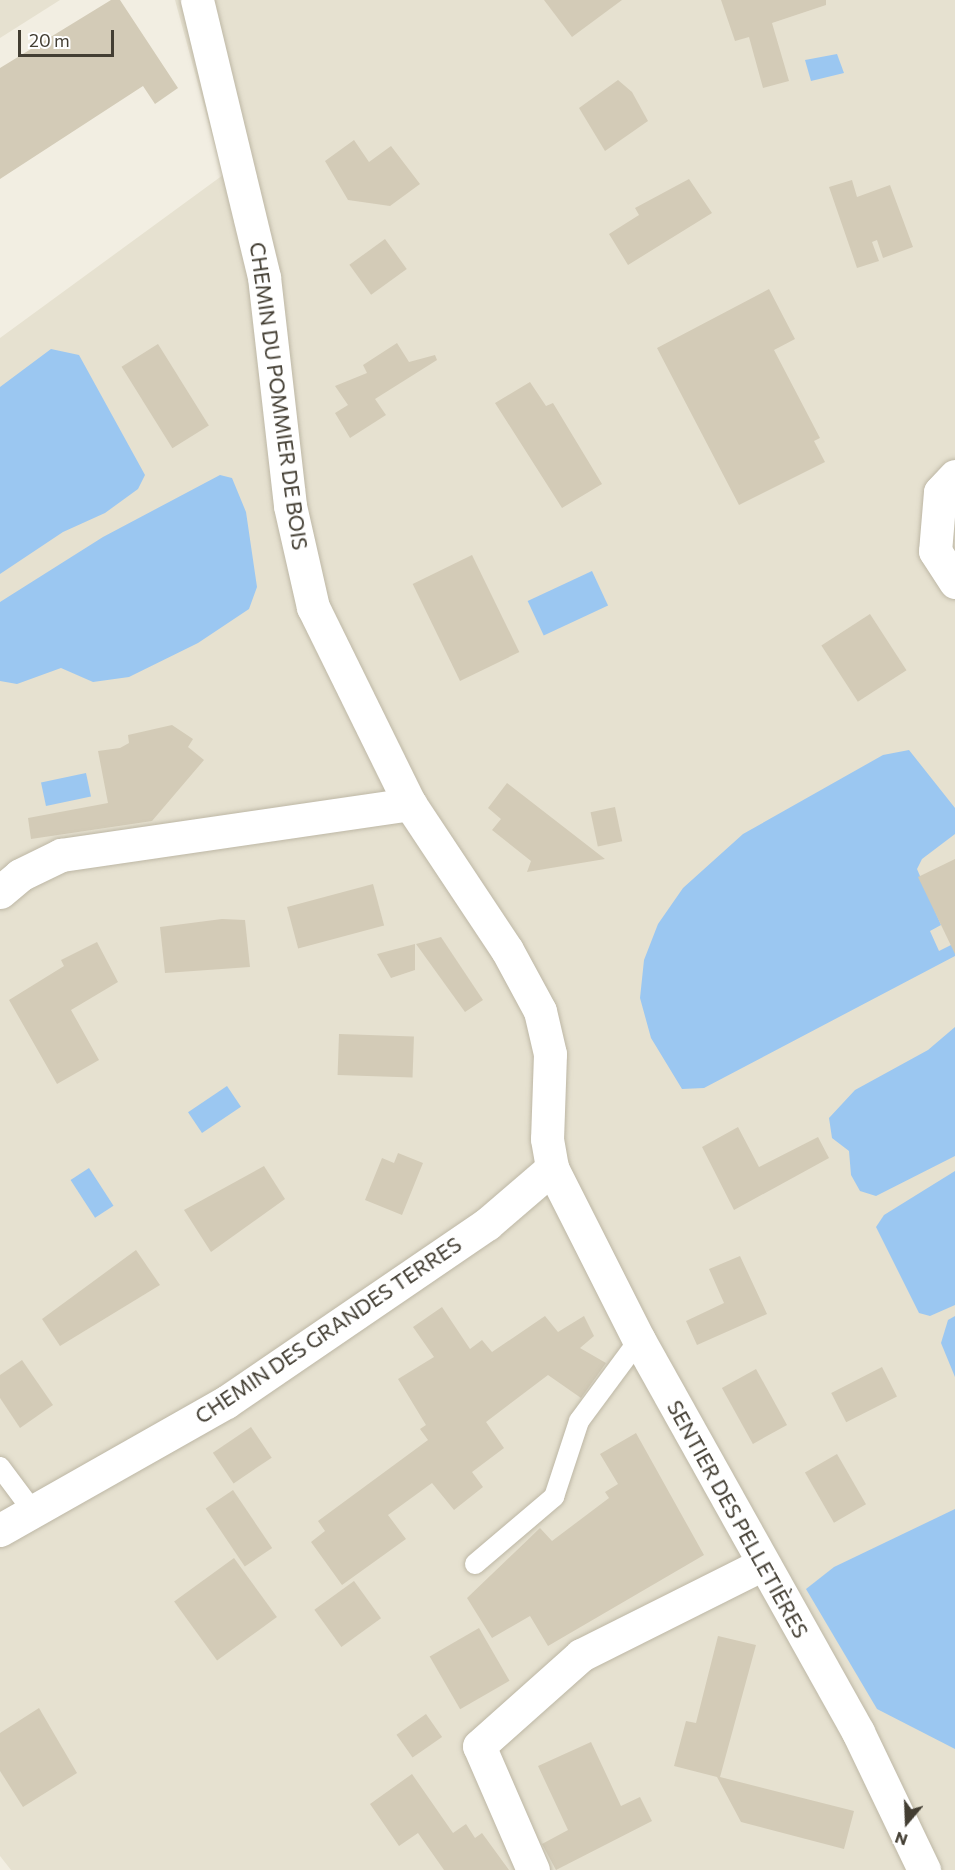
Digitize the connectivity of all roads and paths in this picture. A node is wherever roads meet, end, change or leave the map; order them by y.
1 (197, 0) edge
2 (955, 476) edge
3 (955, 582) edge
4 (410, 804) junction
5 (0, 892) edge
6 (552, 1168) junction
7 (639, 1340) junction
8 (0, 1467) edge
9 (32, 1510) junction
10 (0, 1530) edge
11 (475, 1564) dead end
12 (763, 1564) junction
13 (533, 1870) edge
14 (924, 1870) edge

1 - 4 street, CHEMIN DU POMMIER DE BOIS
2 - 3 street
4 - 5 street
4 - 6 street, CHEMIN DU POMMIER DE BOIS
6 - 7 street, SENTIER DES PELLETIÈRES
6 - 9 street, CHEMIN DES GRANDES TERRES
7 - 11 lane
7 - 12 street, SENTIER DES PELLETIÈRES
8 - 9 lane
9 - 10 street, CHEMIN DES GRANDES TERRES
12 - 13 street
12 - 14 street, SENTIER DES PELLETIÈRES

